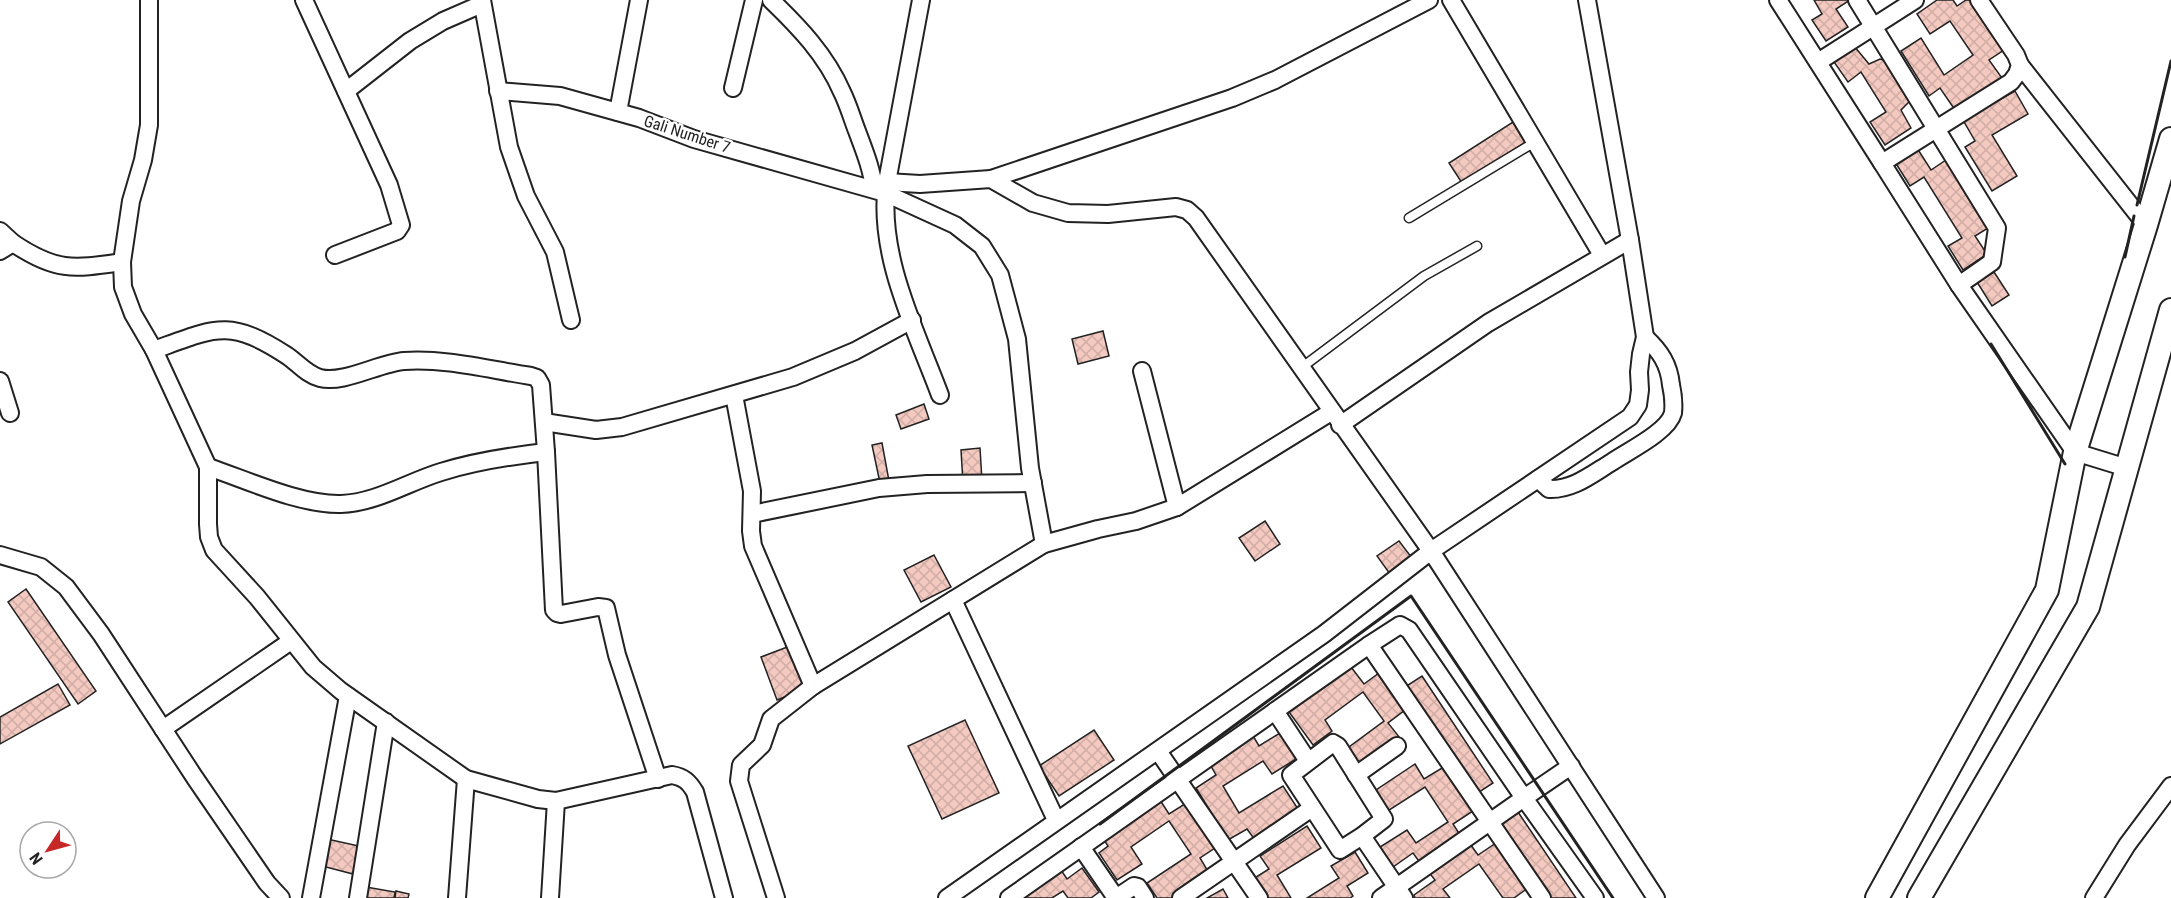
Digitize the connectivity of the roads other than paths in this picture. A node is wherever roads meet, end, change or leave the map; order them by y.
1 (149, 0) edge
2 (304, 0) edge
3 (639, 0) edge
4 (754, 0) edge
5 (771, 0) edge
6 (921, 0) edge
7 (1429, 0) edge
8 (1451, 0) edge
9 (1587, 0) edge
10 (1778, 0) edge
11 (1857, 0) edge
12 (1915, 0) edge
13 (1979, 0) edge
14 (482, 2) edge
15 (1874, 27) junction
16 (1818, 62) junction
17 (2020, 65) junction
18 (734, 88) dead end
19 (498, 91) junction
20 (346, 92) junction
21 (618, 112) junction
22 (1936, 129) junction
23 (2171, 140) edge
24 (1535, 142) junction
25 (1882, 163) junction
26 (991, 179) junction
27 (882, 188) junction
28 (1408, 218) dead end
29 (2146, 225) junction
30 (0, 231) edge
31 (1630, 240) junction
32 (1477, 246) dead end
33 (7, 247) edge
34 (334, 255) dead end
35 (1602, 255) junction
36 (122, 262) junction
37 (1959, 285) junction
38 (2171, 310) edge
39 (571, 320) dead end
40 (912, 320) junction
41 (1645, 337) junction
42 (154, 350) junction
43 (1301, 369) junction
44 (1142, 371) dead end
45 (0, 381) edge
46 (734, 395) junction
47 (940, 395) dead end
48 (10, 413) dead end
49 (1336, 418) junction
50 (544, 422) junction
51 (546, 452) junction
52 (2075, 452) junction
53 (208, 467) junction
54 (2127, 468) junction
55 (1538, 479) junction
56 (1033, 483) junction
57 (1177, 507) junction
58 (752, 514) junction
59 (1044, 544) junction
60 (1431, 552) junction
61 (0, 555) edge
62 (953, 600) junction
63 (291, 641) junction
64 (1369, 645) junction
65 (813, 686) junction
66 (348, 696) junction
67 (1275, 711) junction
68 (386, 722) junction
69 (163, 729) junction
70 (1397, 746) dead end
71 (1158, 751) junction
72 (1308, 761) junction
73 (1570, 766) junction
74 (1356, 775) junction
75 (466, 778) junction
76 (658, 779) junction
77 (1176, 780) junction
78 (2171, 786) edge
79 (1524, 798) junction
80 (556, 801) junction
81 (1312, 808) junction
82 (1056, 820) junction
83 (1488, 823) junction
84 (1362, 836) junction
85 (1081, 847) junction
86 (1233, 861) junction
87 (1400, 893) edge
88 (281, 898) edge
89 (311, 898) edge
90 (358, 898) edge
91 (457, 898) edge
92 (550, 898) edge
93 (724, 898) edge
94 (776, 898) edge
95 (947, 898) edge
96 (1009, 898) edge
97 (1116, 898) edge
98 (1145, 898) edge
99 (1181, 898) edge
100 (1259, 898) edge
101 (1381, 898) edge
102 (1542, 898) edge
103 (1594, 898) edge
104 (1656, 898) edge
105 (1877, 898) edge
106 (1919, 898) edge
107 (2094, 898) edge

1 - 36 street
2 - 20 street
3 - 21 street
4 - 18 street
5 - 27 street
6 - 27 street
7 - 26 street
8 - 24 street
9 - 31 street
10 - 16 street
11 - 15 street
12 - 15 street
13 - 17 street
14 - 19 street
14 - 20 street
15 - 16 street
15 - 22 street
16 - 25 street
17 - 22 street
17 - 29 street
19 - 21 street, Gali Number 7
19 - 39 street
20 - 34 street
21 - 27 street, Gali Number 7
22 - 25 street
22 - 37 street
23 - 29 street
24 - 28 lane
24 - 35 street
25 - 37 street
26 - 27 street
26 - 43 street
27 - 40 street
27 - 56 street
29 - 52 street
30 - 33 street
31 - 35 street
31 - 41 street
32 - 43 lane
33 - 36 street
35 - 49 street
36 - 42 street
37 - 52 street
38 - 54 street
40 - 46 street
40 - 47 street
41 - 55 street
41 - 55 street
42 - 50 street
42 - 53 street
43 - 49 street
44 - 57 street
45 - 48 street
46 - 50 street
46 - 58 street
49 - 57 street
49 - 60 street
50 - 51 street
51 - 53 street
51 - 76 street
52 - 54 street
52 - 105 street
53 - 63 street
54 - 106 street
55 - 60 street
56 - 58 street
56 - 59 street
57 - 59 street
58 - 65 street
59 - 62 street
60 - 71 street
60 - 73 street
61 - 69 street
62 - 65 street
62 - 82 street
63 - 66 street
63 - 69 street
64 - 67 street
64 - 79 street
64 - 83 street
65 - 94 street
66 - 68 street
66 - 89 street
67 - 72 street
67 - 77 street
68 - 75 street
68 - 90 street
69 - 88 street
70 - 74 street
71 - 77 street
71 - 82 street
72 - 74 street
72 - 81 street
73 - 79 street
73 - 104 street
74 - 84 street
75 - 80 street
75 - 91 street
76 - 80 street
76 - 93 street
77 - 85 street
77 - 86 street
78 - 107 street
79 - 83 street
79 - 103 street
80 - 92 street
81 - 84 street
81 - 86 street
82 - 95 street
83 - 87 street
83 - 102 street
84 - 87 street
85 - 96 street
85 - 97 street
86 - 99 street
86 - 100 street
87 - 101 street
97 - 98 street

